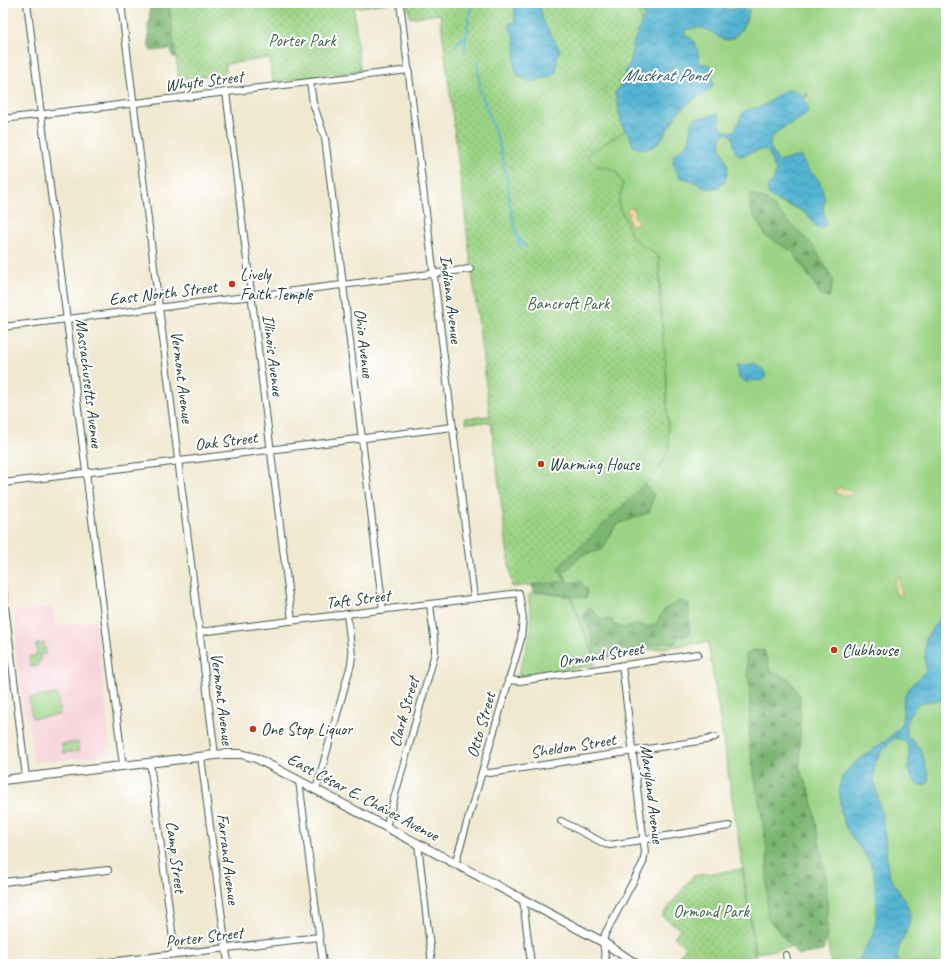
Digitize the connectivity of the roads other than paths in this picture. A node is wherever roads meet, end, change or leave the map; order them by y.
1 (27, 3) edge
2 (121, 3) edge
3 (400, 3) edge
4 (409, 70) junction
5 (310, 82) junction
6 (226, 92) junction
7 (134, 104) junction
8 (41, 115) junction
9 (3, 119) edge
10 (470, 269) dead end
11 (434, 274) junction
12 (342, 285) junction
13 (251, 296) junction
14 (159, 308) junction
15 (66, 320) junction
16 (3, 327) edge
17 (453, 427) junction
18 (361, 438) junction
19 (271, 450) junction
20 (178, 461) junction
21 (86, 473) junction
22 (3, 483) edge
23 (3, 590) edge
24 (519, 593) joint
25 (474, 598) junction
26 (430, 604) junction
27 (383, 610) junction
28 (347, 614) junction
29 (292, 621) junction
30 (200, 632) junction
31 (698, 654) dead end
32 (622, 666) junction
33 (508, 680) junction
34 (715, 737) dead end
35 (632, 751) junction
36 (215, 755) junction
37 (201, 757) junction
38 (150, 763) junction
39 (123, 766) junction
40 (482, 772) junction
41 (26, 777) junction
42 (3, 780) edge
43 (299, 781) junction
44 (316, 790) junction
45 (561, 821) dead end
46 (729, 826) dead end
47 (386, 827) junction
48 (644, 840) junction
49 (418, 844) junction
50 (455, 864) junction
51 (108, 870) dead end
52 (3, 882) edge
53 (523, 900) junction
54 (319, 937) junction
55 (603, 942) junction
56 (226, 948) junction
57 (175, 954) junction
58 (786, 955) dead end
59 (134, 962) edge
60 (92, 964) edge
61 (228, 964) edge
62 (323, 964) edge
63 (432, 964) edge
64 (531, 964) edge
65 (606, 964) edge
66 (636, 964) edge
67 (788, 964) edge

1 - 8 street, Massachusetts Avenue
2 - 7 street, Vermont Avenue
3 - 4 street, Indiana Avenue
4 - 5 street, Whyte Street
4 - 11 street, Indiana Avenue
5 - 6 street, Whyte Street
5 - 12 street, Ohio Avenue
6 - 7 street, Whyte Street
6 - 13 street, Illinois Avenue
7 - 8 street, Whyte Street
7 - 14 street, Vermont Avenue
8 - 9 street, Whyte Street
8 - 15 street, Massachusetts Avenue
10 - 11 street, East North Street
11 - 12 street, East North Street
11 - 17 street, Indiana Avenue
12 - 13 street, East North Street
12 - 18 street, Ohio Avenue
13 - 14 street, East North Street
13 - 19 street, Illinois Avenue
14 - 15 street, East North Street
14 - 20 street, Vermont Avenue
15 - 16 street, East North Street
15 - 21 street, Massachusetts Avenue
17 - 18 street, Oak Street
17 - 25 street, Indiana Avenue
18 - 19 street, Oak Street
18 - 27 street, Ohio Avenue
19 - 20 street, Oak Street
19 - 29 street, Illinois Avenue
20 - 21 street, Oak Street
20 - 30 street, Vermont Avenue
21 - 22 street, Oak Street
21 - 39 street, Massachusetts Avenue
23 - 41 street
24 - 25 street, Taft Street
24 - 33 street, Otto Street
25 - 26 street, Taft Street
26 - 27 street, Taft Street
26 - 47 street, Clark Street
27 - 28 street, Taft Street
28 - 29 street, Taft Street
28 - 44 street
29 - 30 street, Taft Street
30 - 36 street, Vermont Avenue
31 - 32 street, Ormond Street
32 - 33 street, Ormond Street
32 - 35 street, Maryland Avenue
33 - 40 street, Otto Street
34 - 35 street, Sheldon Street
35 - 40 street, Sheldon Street
35 - 48 street, Maryland Avenue
36 - 37 street, East César E. Chávez Avenue
36 - 43 street, East César E. Chávez Avenue
37 - 38 street, East César E. Chávez Avenue
37 - 56 street, Farrand Avenue
38 - 39 street, East César E. Chávez Avenue
38 - 57 street, Camp Street
39 - 41 street, East César E. Chávez Avenue
40 - 50 street, Otto Street
41 - 42 street, East César E. Chávez Avenue
43 - 44 street, East César E. Chávez Avenue
43 - 54 street
44 - 47 street, East César E. Chávez Avenue
45 - 48 street
46 - 48 street
47 - 49 street, East César E. Chávez Avenue
48 - 55 street, Maryland Avenue
49 - 50 street, East César E. Chávez Avenue
49 - 63 street
50 - 53 street, East César E. Chávez Avenue
51 - 52 street
53 - 55 street, East César E. Chávez Avenue
53 - 64 street
54 - 56 street, Porter Street
54 - 62 street
55 - 65 street
55 - 66 street, East César E. Chávez Avenue
56 - 57 street, Porter Street
56 - 61 street, Farrand Avenue
57 - 59 street, Porter Street
58 - 67 street
59 - 60 street, Porter Street

